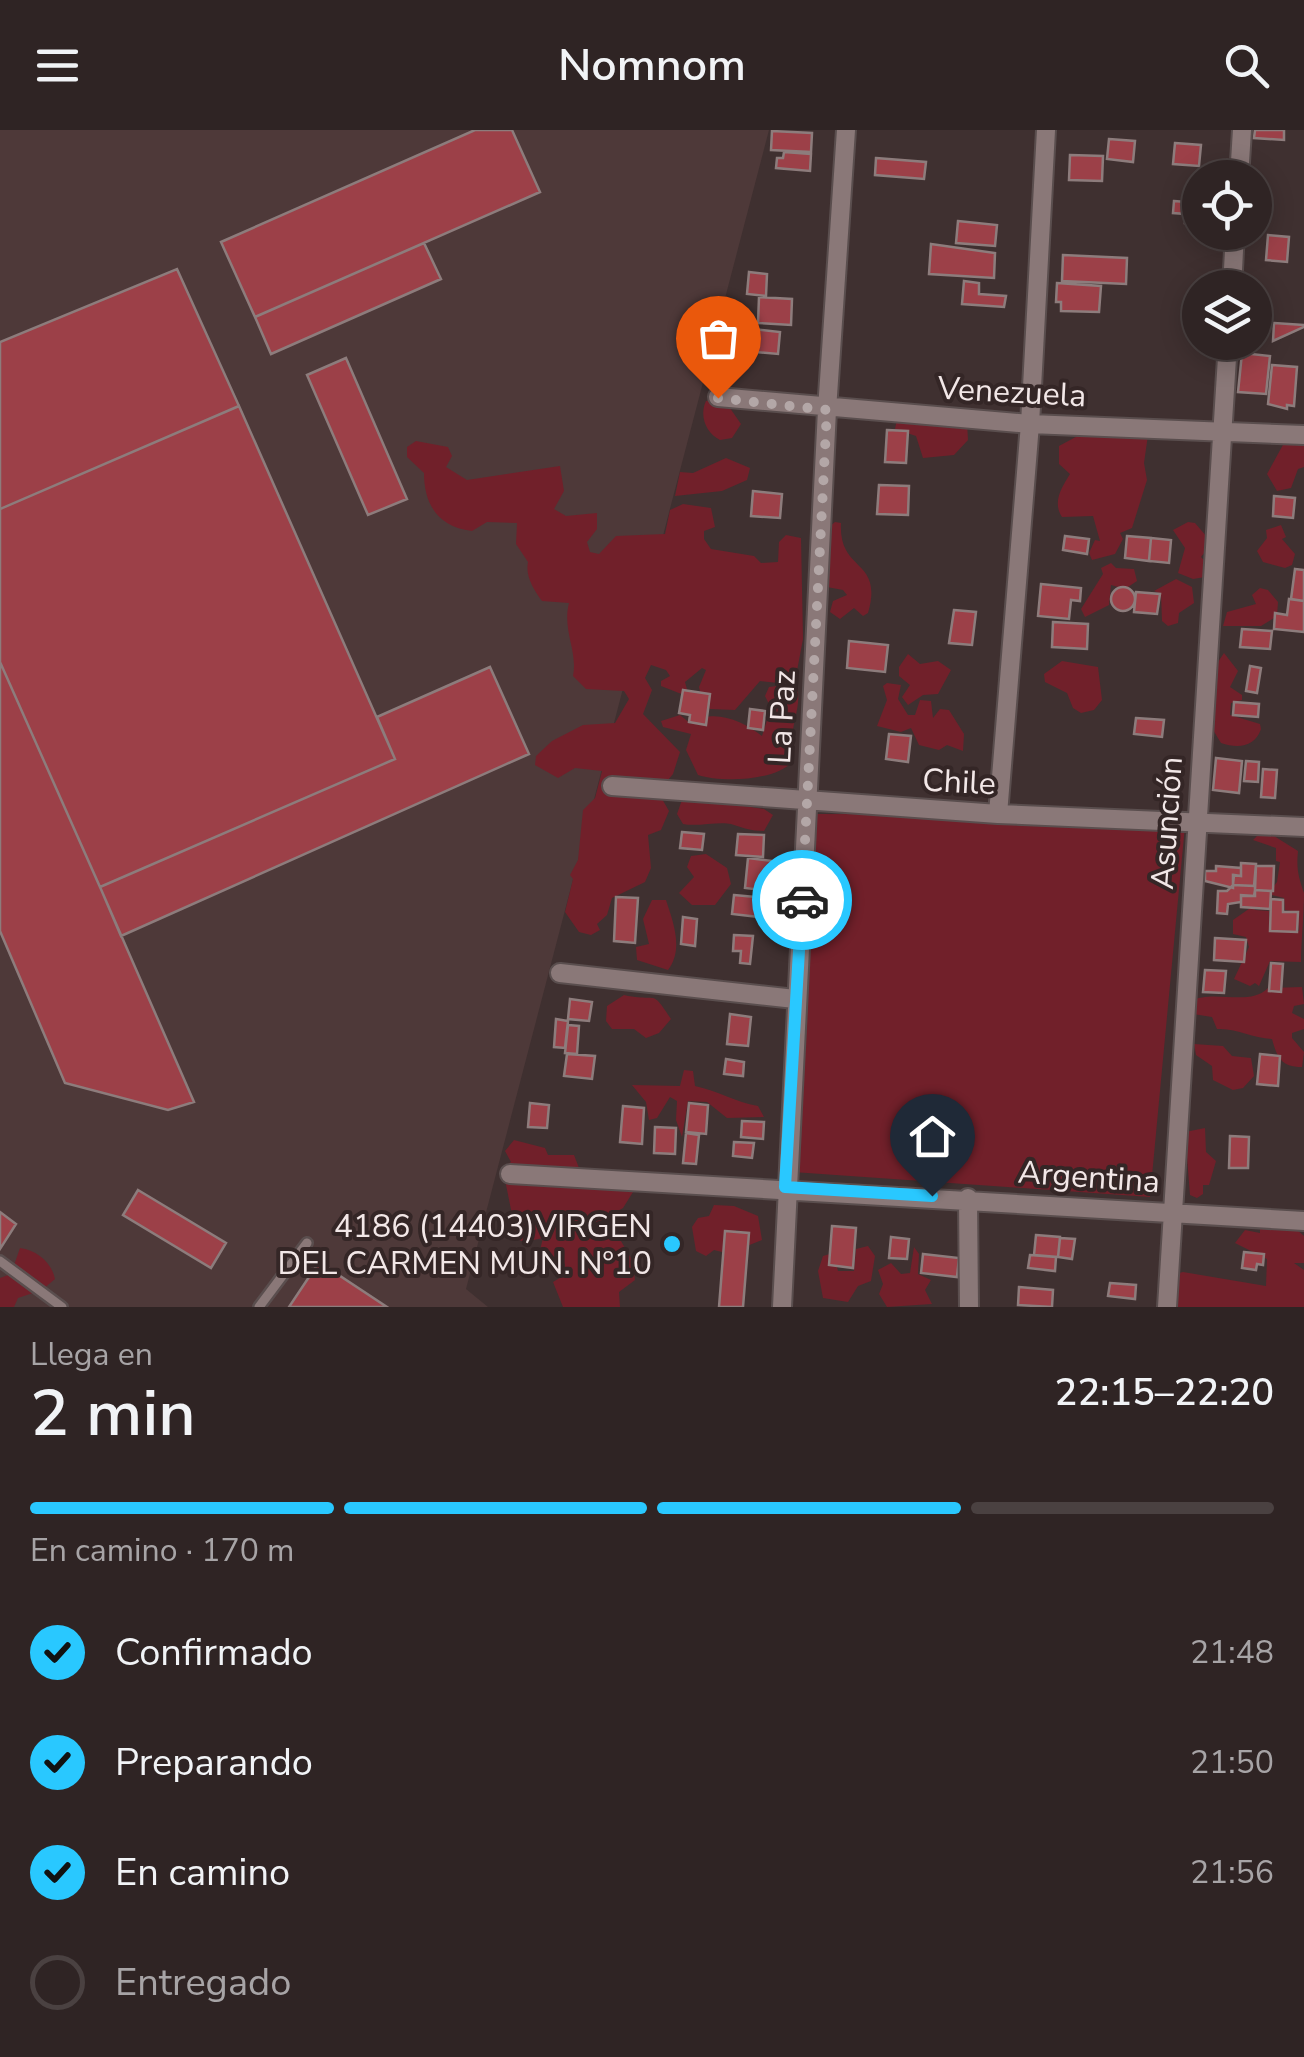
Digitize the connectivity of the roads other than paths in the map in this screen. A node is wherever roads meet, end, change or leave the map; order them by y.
1 (846, 130) edge
2 (1046, 130) edge
3 (1242, 130) edge
4 (1240, 160) edge
5 (1227, 360) edge
6 (718, 398) dead end
7 (827, 410) junction
8 (1030, 424) junction
9 (1222, 430) junction
10 (1304, 435) edge
11 (612, 786) dead end
12 (808, 803) junction
13 (998, 814) junction
14 (1198, 820) junction
15 (1304, 827) edge
16 (560, 973) dead end
17 (795, 999) junction
18 (510, 1174) dead end
19 (785, 1187) junction
20 (968, 1198) junction
21 (1172, 1213) junction
22 (1304, 1221) edge
23 (306, 1243) dead end
24 (0, 1261) edge
25 (62, 1307) edge
26 (259, 1307) edge
27 (782, 1307) edge
28 (969, 1307) edge
29 (1167, 1307) edge

1 - 7 street, La Paz
2 - 8 street
3 - 4 street
5 - 9 street, Asunción
6 - 7 street, Venezuela
7 - 8 street, Venezuela
7 - 12 street, La Paz
8 - 9 street, Venezuela
8 - 13 street
9 - 10 street, Venezuela
9 - 14 street, Asunción
11 - 12 street, Chile
12 - 13 street, Chile
12 - 17 street, La Paz
13 - 14 street, Chile
14 - 15 street, Chile
14 - 21 street, Asunción
16 - 17 street
17 - 19 street, La Paz
18 - 19 street, Argentina
19 - 20 street, Argentina
19 - 27 street, La Paz
20 - 21 street, Argentina
20 - 28 street
21 - 22 street, Argentina
21 - 29 street, Asunción
23 - 26 lane
24 - 25 lane

